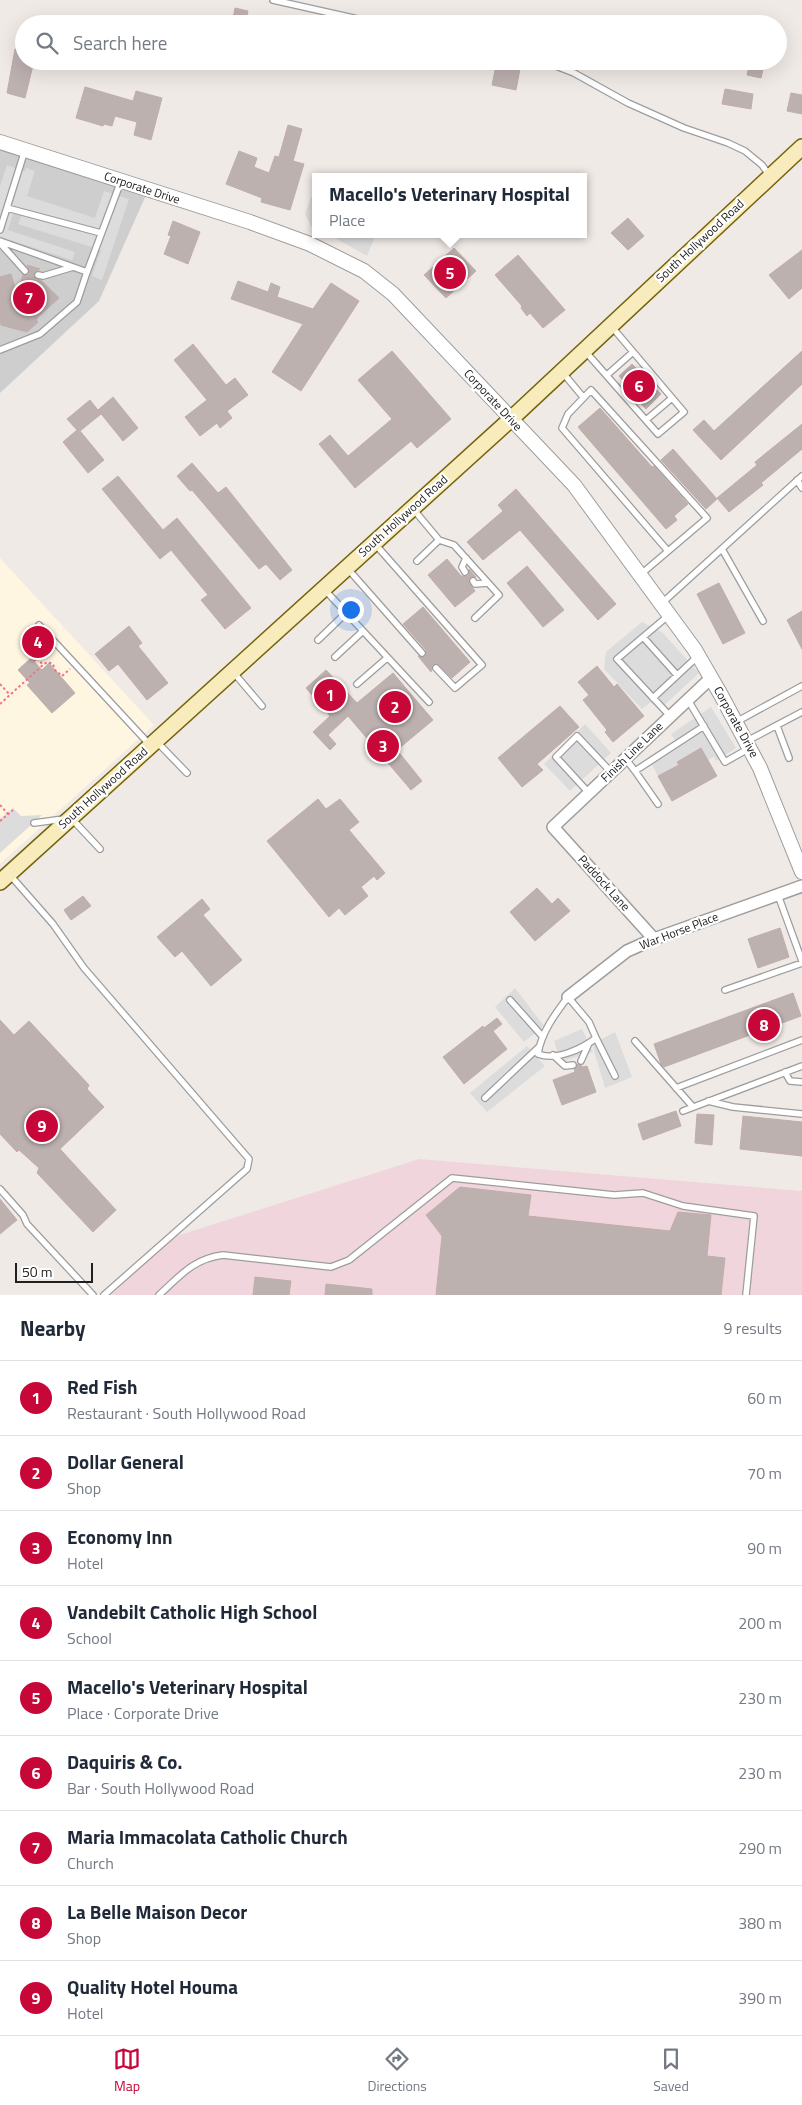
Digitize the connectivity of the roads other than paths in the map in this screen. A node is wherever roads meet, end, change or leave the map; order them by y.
1 (273, 0) edge
2 (340, 15) edge
3 (566, 70) edge
4 (0, 142) edge
5 (802, 146) edge
6 (25, 150) junction
7 (770, 176) junction
8 (121, 181) junction
9 (7, 208) junction
10 (0, 230) edge
11 (101, 233) junction
12 (0, 242) edge
13 (73, 267) junction
14 (25, 271) dead end
15 (87, 272) junction
16 (38, 276) dead end
17 (610, 326) junction
18 (0, 350) edge
19 (584, 350) junction
20 (633, 352) junction
21 (562, 371) junction
22 (607, 375) junction
23 (583, 397) junction
24 (672, 398) junction
25 (511, 419) junction
26 (646, 420) junction
27 (800, 478) edge
28 (802, 488) edge
29 (412, 508) junction
30 (439, 540) junction
31 (374, 543) junction
32 (722, 549) junction
33 (668, 551) junction
34 (466, 558) junction
35 (417, 561) dead end
36 (347, 567) junction
37 (466, 572) dead end
38 (640, 575) junction
39 (472, 581) dead end
40 (488, 583) junction
41 (323, 589) junction
42 (665, 610) junction
43 (346, 613) junction
44 (475, 618) dead end
45 (764, 621) dead end
46 (39, 625) dead end
47 (363, 632) junction
48 (643, 637) junction
49 (318, 640) dead end
50 (422, 653) dead end
51 (698, 656) junction
52 (335, 657) dead end
53 (387, 658) junction
54 (436, 668) dead end
55 (232, 671) junction
56 (677, 675) junction
57 (711, 678) junction
58 (357, 684) dead end
59 (802, 686) edge
60 (653, 698) junction
61 (688, 700) junction
62 (429, 702) dead end
63 (262, 706) dead end
64 (802, 712) edge
65 (670, 716) junction
66 (736, 722) junction
67 (704, 726) junction
68 (777, 726) junction
69 (153, 743) junction
70 (749, 745) junction
71 (625, 758) junction
72 (789, 758) dead end
73 (635, 771) junction
74 (611, 772) junction
75 (187, 773) dead end
76 (589, 793) junction
77 (658, 804) dead end
78 (71, 818) junction
79 (34, 823) dead end
80 (553, 827) joint
81 (100, 849) dead end
82 (802, 872) edge
83 (4, 878) edge
84 (802, 886) edge
85 (778, 895) junction
86 (654, 939) junction
87 (802, 962) edge
88 (725, 990) dead end
89 (568, 997) junction
90 (510, 1000) dead end
91 (543, 1037) junction
92 (596, 1038) junction
93 (802, 1040) edge
94 (635, 1041) dead end
95 (589, 1043) junction
96 (539, 1047) junction
97 (553, 1055) junction
98 (581, 1061) dead end
99 (572, 1065) dead end
100 (802, 1066) edge
101 (785, 1072) junction
102 (615, 1076) dead end
103 (802, 1082) edge
104 (676, 1088) junction
105 (484, 1098) dead end
106 (708, 1101) junction
107 (693, 1107) junction
108 (682, 1111) dead end
109 (802, 1114) edge
110 (0, 1189) edge
111 (93, 1295) edge
112 (104, 1295) edge
113 (160, 1295) edge
114 (746, 1295) edge

1 - 2 lane
3 - 7 lane
4 - 6 street, Corporate Drive
5 - 7 main road, South Hollywood Road
6 - 8 street, Corporate Drive
6 - 9 lane
7 - 17 main road, South Hollywood Road
8 - 11 lane
8 - 25 street, Corporate Drive
9 - 10 lane
9 - 11 lane
11 - 15 lane
12 - 13 lane
12 - 14 lane
13 - 15 lane
13 - 16 lane
15 - 18 lane
17 - 19 main road, South Hollywood Road
17 - 20 lane
19 - 21 main road, South Hollywood Road
19 - 22 lane
20 - 22 lane
20 - 24 lane
21 - 23 lane
21 - 25 main road, South Hollywood Road
22 - 26 lane
23 - 33 lane
23 - 33 lane
24 - 26 lane
24 - 26 lane
25 - 29 main road, South Hollywood Road
25 - 38 street, Corporate Drive
27 - 28 lane
27 - 32 lane
29 - 30 lane
29 - 31 main road, South Hollywood Road
30 - 34 lane
30 - 35 lane
31 - 36 main road, South Hollywood Road
31 - 54 lane
32 - 42 lane
32 - 45 lane
33 - 38 lane
34 - 37 lane
34 - 40 lane
36 - 41 main road, South Hollywood Road
36 - 50 lane
38 - 42 street, Corporate Drive
39 - 40 lane
40 - 44 lane
41 - 43 lane
41 - 55 main road, South Hollywood Road
42 - 48 lane
42 - 51 street, Corporate Drive
43 - 47 lane
43 - 49 lane
46 - 69 lane
47 - 52 lane
47 - 53 lane
48 - 56 lane
48 - 60 lane
51 - 56 lane
51 - 57 street, Corporate Drive
53 - 58 lane
53 - 62 lane
55 - 63 lane
55 - 69 main road, South Hollywood Road
56 - 60 lane
57 - 61 street, Finish Line Lane
57 - 66 street, Corporate Drive
59 - 66 lane
60 - 65 lane
61 - 65 street, Finish Line Lane
61 - 67 lane
64 - 68 lane
65 - 71 street, Finish Line Lane
66 - 70 street, Corporate Drive
67 - 70 lane
67 - 73 lane
68 - 70 lane
68 - 72 lane
69 - 75 lane
69 - 78 main road, South Hollywood Road
70 - 82 street, Corporate Drive
71 - 73 lane
71 - 74 street, Finish Line Lane
73 - 77 lane
74 - 76 street, Finish Line Lane
74 - 76 lane
76 - 80 street, Finish Line Lane
78 - 79 lane
78 - 81 lane
78 - 83 main road, South Hollywood Road
80 - 86 street, Paddock Lane
83 - 112 lane
84 - 85 street, War Horse Place
85 - 86 street, War Horse Place
85 - 87 lane
86 - 89 street, War Horse Place
87 - 88 lane
89 - 91 lane
89 - 92 lane
90 - 91 lane
91 - 96 lane
92 - 95 lane
92 - 102 lane
93 - 104 lane
94 - 104 lane
95 - 97 lane
95 - 98 lane
96 - 97 lane
96 - 105 lane
97 - 99 lane
100 - 101 lane
101 - 103 lane
101 - 106 lane
104 - 107 lane
106 - 107 lane
106 - 109 lane
107 - 108 lane
110 - 111 lane
113 - 114 lane

